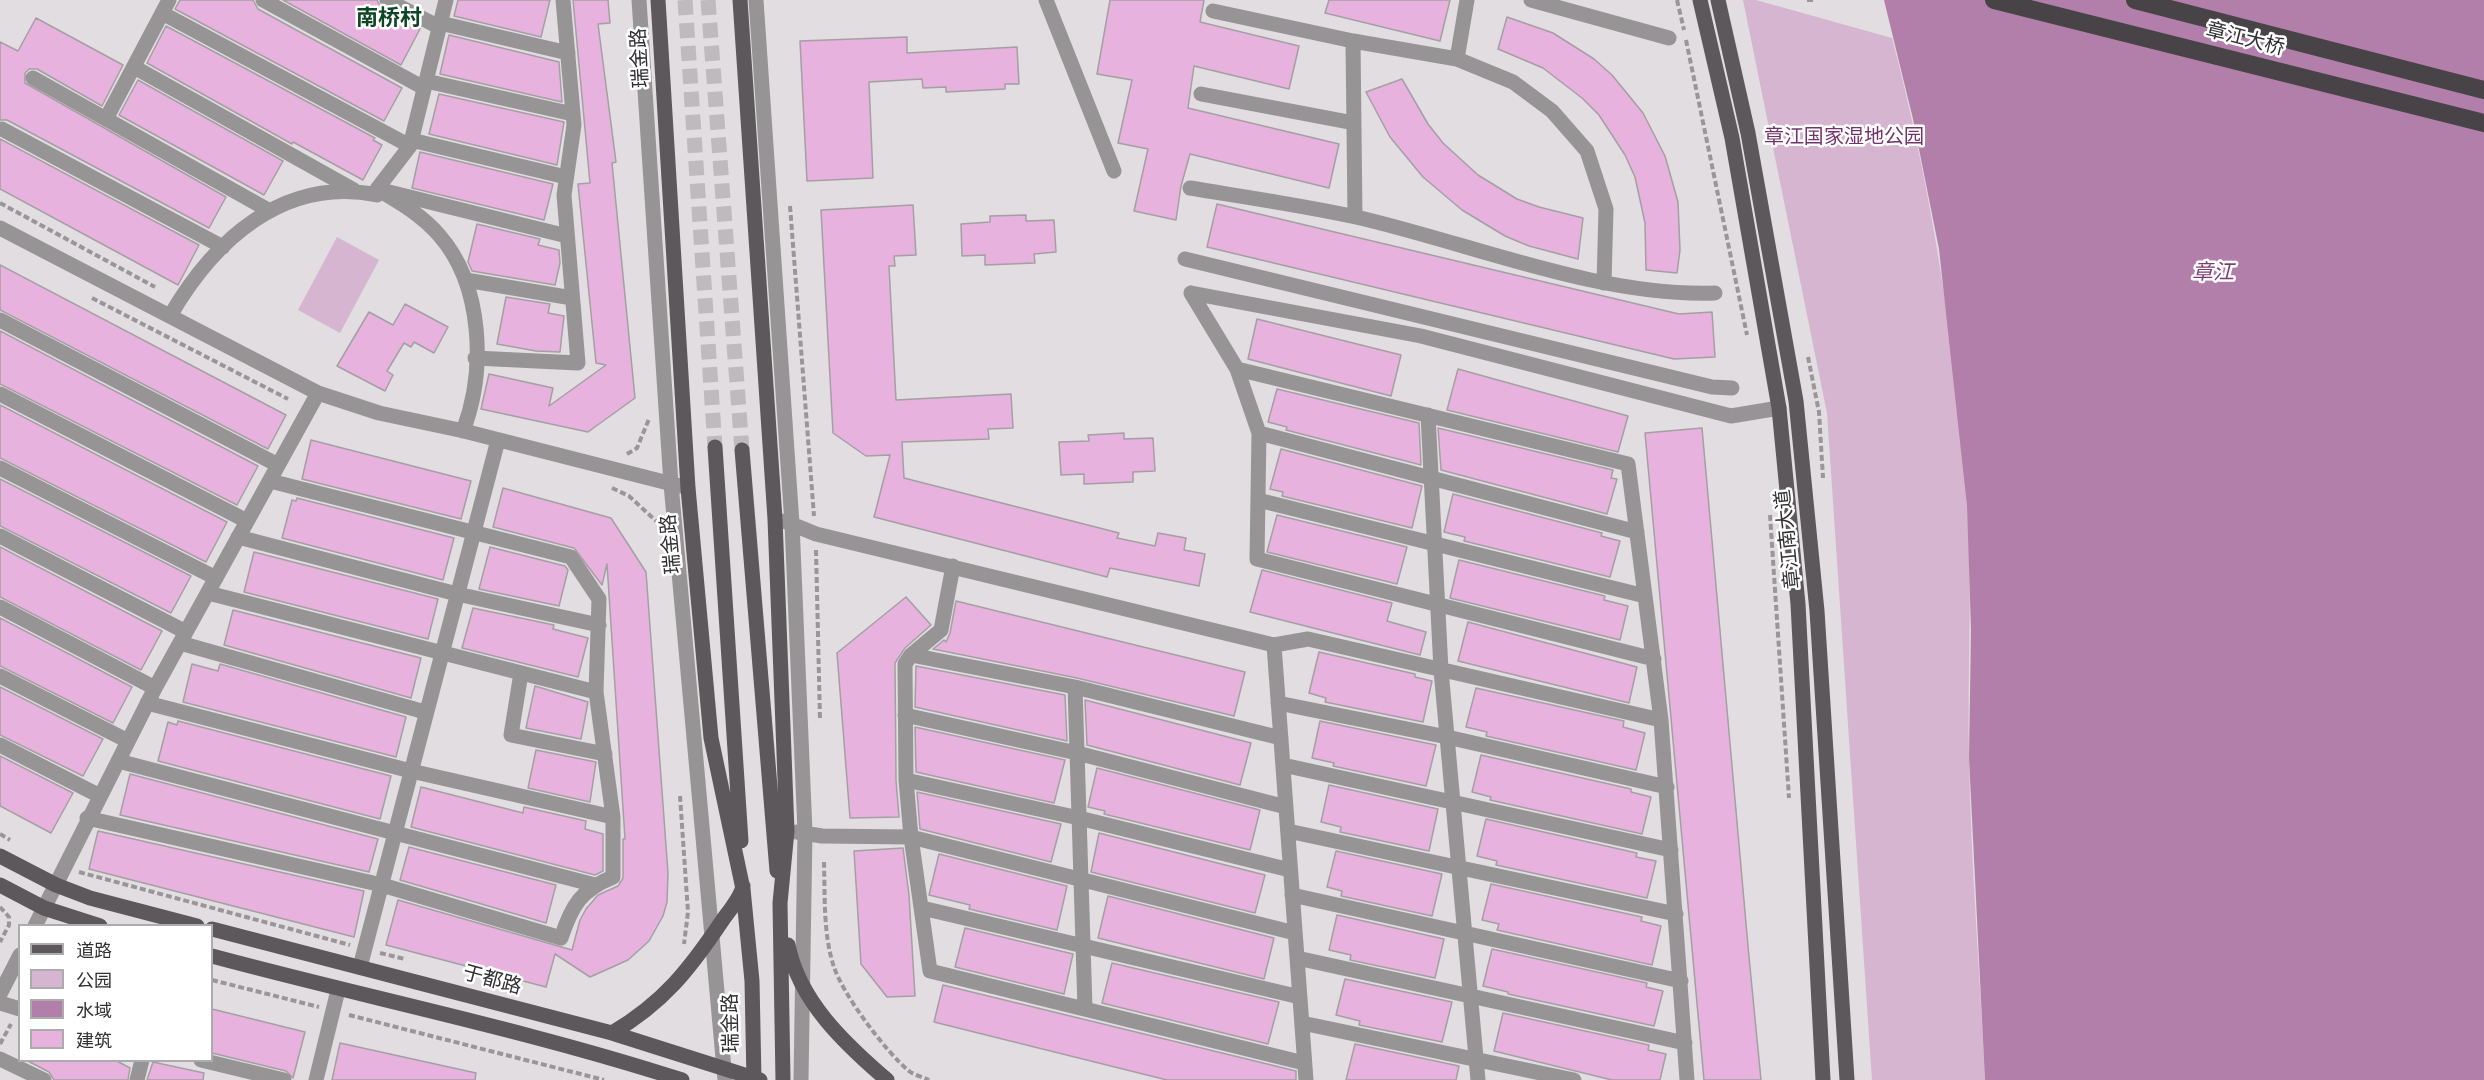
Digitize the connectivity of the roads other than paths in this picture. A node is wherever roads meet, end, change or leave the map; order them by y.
1 (263, 0) edge
2 (387, 0) edge
3 (446, 0) edge
4 (563, 0) edge
5 (639, 0) edge
6 (658, 0) edge
7 (740, 0) edge
8 (756, 0) edge
9 (1046, 0) edge
10 (1467, 0) edge
11 (1531, 0) edge
12 (1700, 0) edge
13 (1718, 0) edge
14 (1994, 0) edge
15 (2135, 0) edge
16 (166, 7) edge
17 (1213, 10) dead end
18 (440, 25) junction
19 (1669, 38) dead end
20 (1353, 41) junction
21 (568, 53) junction
22 (1457, 59) junction
23 (134, 67) junction
24 (33, 78) dead end
25 (425, 85) junction
26 (2484, 90) edge
27 (1200, 94) dead end
28 (573, 114) junction
29 (106, 119) junction
30 (1354, 123) junction
31 (2484, 123) edge
32 (2, 129) dead end
33 (410, 143) junction
34 (1113, 171) dead end
35 (566, 177) junction
36 (1190, 188) dead end
37 (377, 189) junction
38 (357, 191) junction
39 (270, 211) junction
40 (1355, 217) junction
41 (0, 228) edge
42 (567, 236) junction
43 (223, 247) junction
44 (1185, 259) dead end
45 (466, 280) junction
46 (1604, 283) junction
47 (1715, 293) dead end
48 (572, 298) junction
49 (170, 316) junction
50 (0, 320) edge
51 (475, 358) junction
52 (1237, 369) junction
53 (1732, 387) dead end
54 (318, 393) junction
55 (0, 394) edge
56 (1779, 408) junction
57 (1428, 415) junction
58 (463, 431) junction
59 (1259, 433) junction
60 (498, 440) junction
61 (715, 447) tunnel mouth
62 (742, 450) tunnel mouth
63 (278, 465) junction
64 (0, 468) edge
65 (1431, 479) junction
66 (270, 481) junction
67 (672, 484) junction
68 (688, 488) junction
69 (1258, 500) junction
70 (775, 519) junction
71 (247, 521) junction
72 (792, 523) junction
73 (1637, 532) junction
74 (473, 533) junction
75 (0, 536) edge
76 (238, 537) junction
77 (1435, 544) junction
78 (953, 566) junction
79 (216, 578) junction
80 (208, 593) junction
81 (457, 594) junction
82 (1645, 596) junction
83 (1438, 605) junction
84 (0, 607) edge
85 (599, 626) junction
86 (183, 638) junction
87 (1274, 645) junction
88 (441, 653) junction
89 (911, 655) junction
90 (1653, 659) junction
91 (1442, 670) junction
92 (521, 673) junction
93 (0, 675) edge
94 (1075, 687) junction
95 (155, 688) junction
96 (596, 692) junction
97 (1278, 703) junction
98 (147, 704) junction
99 (425, 712) junction
100 (905, 716) junction
101 (1662, 720) junction
102 (1448, 737) junction
103 (1281, 738) junction
104 (128, 741) junction
105 (0, 745) edge
106 (1077, 753) junction
107 (605, 754) junction
108 (118, 761) junction
109 (1283, 765) junction
110 (411, 771) junction
111 (906, 780) junction
112 (1667, 787) junction
113 (100, 796) junction
114 (1453, 802) junction
115 (1286, 807) junction
116 (613, 817) junction
117 (87, 818) junction
118 (1079, 818) junction
119 (787, 831) junction
120 (1287, 831) junction
121 (804, 832) junction
122 (395, 833) junction
123 (911, 837) junction
124 (1671, 850) junction
125 (0, 856) edge
126 (1459, 866) junction
127 (1290, 870) junction
128 (1081, 880) junction
129 (0, 885) edge
130 (56, 885) junction
131 (382, 885) junction
132 (595, 885) junction
133 (743, 888) junction
134 (1292, 895) junction
135 (780, 903) junction
136 (44, 908) junction
137 (922, 908) junction
138 (1676, 914) junction
139 (36, 924) edge
140 (94, 924) edge
141 (189, 924) edge
142 (213, 929) edge
143 (1465, 931) junction
144 (714, 933) junction
145 (1295, 933) junction
146 (1083, 945) junction
147 (213, 956) edge
148 (18, 958) edge
149 (1297, 958) junction
150 (360, 967) junction
151 (802, 981) junction
152 (1681, 981) junction
153 (2, 985) edge
154 (338, 990) junction
155 (1470, 994) junction
156 (1300, 997) junction
157 (0, 1003) edge
158 (1085, 1008) junction
159 (18, 1009) edge
160 (1302, 1023) junction
161 (612, 1033) junction
162 (1685, 1043) junction
163 (606, 1056) junction
164 (1476, 1058) junction
165 (0, 1059) edge
166 (142, 1062) edge
167 (209, 1062) edge
168 (1304, 1063) junction
169 (725, 1074) edge
170 (756, 1079) edge
171 (44, 1080) edge
172 (137, 1080) edge
173 (284, 1080) edge
174 (316, 1080) edge
175 (643, 1080) edge
176 (682, 1080) edge
177 (783, 1080) edge
178 (801, 1080) edge
179 (887, 1080) edge
180 (1306, 1080) edge
181 (1478, 1080) edge
182 (1574, 1080) edge
183 (1687, 1080) edge
184 (1823, 1080) edge
185 (1847, 1080) edge

1 - 25 street
2 - 18 street
3 - 18 street
4 - 21 street
5 - 67 street
6 - 68 main road, 瑞金路
7 - 70 main road
8 - 72 street
9 - 34 street
10 - 22 street
11 - 19 street
12 - 56 main road, 章江南大道
13 - 185 main road, 章江南大道
14 - 31 highway, 章江大桥
15 - 26 highway, 章江大桥
16 - 23 street
16 - 33 street
17 - 20 street
18 - 21 street
18 - 25 street
20 - 22 street
20 - 30 street
21 - 28 street
22 - 46 street
23 - 29 street
23 - 38 street
24 - 29 street
25 - 28 street
25 - 33 street
27 - 30 street
28 - 35 street
29 - 39 street
30 - 40 street
32 - 43 street
33 - 35 street
33 - 37 street
35 - 42 street
36 - 40 street
37 - 38 street
37 - 42 street
37 - 45 street
38 - 39 street
39 - 43 street
40 - 46 street
41 - 49 street
42 - 48 street
43 - 49 street
44 - 53 street
45 - 48 street
45 - 51 street
46 - 47 street
48 - 51 street
49 - 54 street
50 - 63 street
51 - 58 street
52 - 56 street
52 - 57 street
52 - 59 street
54 - 58 street
54 - 63 street
55 - 71 street
56 - 184 main road, 章江南大道
57 - 65 street
57 - 73 street
58 - 60 street
59 - 65 street
59 - 69 street
60 - 67 street
60 - 74 street
61 - 133 main road
62 - 135 main road
63 - 66 street
64 - 79 street
65 - 73 street
65 - 77 street
66 - 71 street
66 - 74 street
67 - 68 street
67 - 144 street
68 - 133 main road, 瑞金路
69 - 77 street
69 - 83 street
70 - 72 street
70 - 119 main road
71 - 76 street
72 - 78 street
72 - 121 street
73 - 82 street
74 - 81 street
74 - 85 street
75 - 86 street
76 - 79 street
76 - 81 street
77 - 82 street
77 - 83 street
78 - 87 street
78 - 89 street
79 - 80 street
80 - 86 street
80 - 88 street
81 - 85 street
81 - 88 street
82 - 90 street
83 - 90 street
83 - 91 street
84 - 95 street
85 - 96 street
86 - 95 street
86 - 99 street
87 - 91 street
87 - 97 street
88 - 92 street
88 - 99 street
89 - 94 street
89 - 100 street
90 - 101 street
91 - 101 street
91 - 102 street
92 - 96 street
92 - 107 street
93 - 104 street
94 - 103 street
94 - 106 street
95 - 98 street
96 - 107 street
97 - 102 street
97 - 103 street
98 - 104 street
98 - 110 street
99 - 110 street
100 - 106 street
100 - 111 street
101 - 112 street
102 - 112 street
102 - 114 street
103 - 109 street
104 - 108 street
105 - 113 street
106 - 115 street
106 - 118 street
107 - 116 street
108 - 113 street
108 - 122 street
109 - 114 street
109 - 115 street
110 - 116 street
110 - 122 street
111 - 118 street
111 - 123 street
112 - 124 street
113 - 117 street
114 - 124 street
114 - 126 street
115 - 120 street
116 - 132 street
117 - 130 street
117 - 131 street
118 - 127 street
118 - 128 street
119 - 121 street
119 - 135 main road
120 - 126 street
120 - 127 street
121 - 123 street
121 - 151 street
122 - 131 street
122 - 132 street
123 - 128 street
123 - 137 street
124 - 138 street
125 - 130 main road
126 - 138 street
126 - 143 street
127 - 134 street
128 - 145 street
128 - 146 street
129 - 136 main road
130 - 136 street
130 - 141 main road
131 - 132 street
131 - 150 street
133 - 144 main road
133 - 170 main road, 瑞金路
134 - 143 street
134 - 145 street
135 - 151 main road
135 - 177 main road
136 - 139 street
136 - 140 main road
137 - 146 street
137 - 158 street
138 - 152 street
142 - 150 main road, 于都路
143 - 152 street
143 - 155 street
144 - 161 main road
144 - 169 street
145 - 149 street
146 - 156 street
146 - 158 street
147 - 154 main road
148 - 153 street
149 - 155 street
149 - 156 street
150 - 161 main road, 于都路
151 - 178 street
151 - 179 main road
152 - 162 street
154 - 163 main road
154 - 174 street
155 - 162 street
155 - 164 street
156 - 160 street
157 - 159 street
158 - 168 street
160 - 164 street
160 - 168 street
161 - 169 main road, 于都路
162 - 183 street
163 - 175 main road
163 - 176 main road
164 - 181 street
164 - 182 street
165 - 171 street
166 - 172 street
167 - 173 street
168 - 180 street
169 - 170 main road, 于都路

